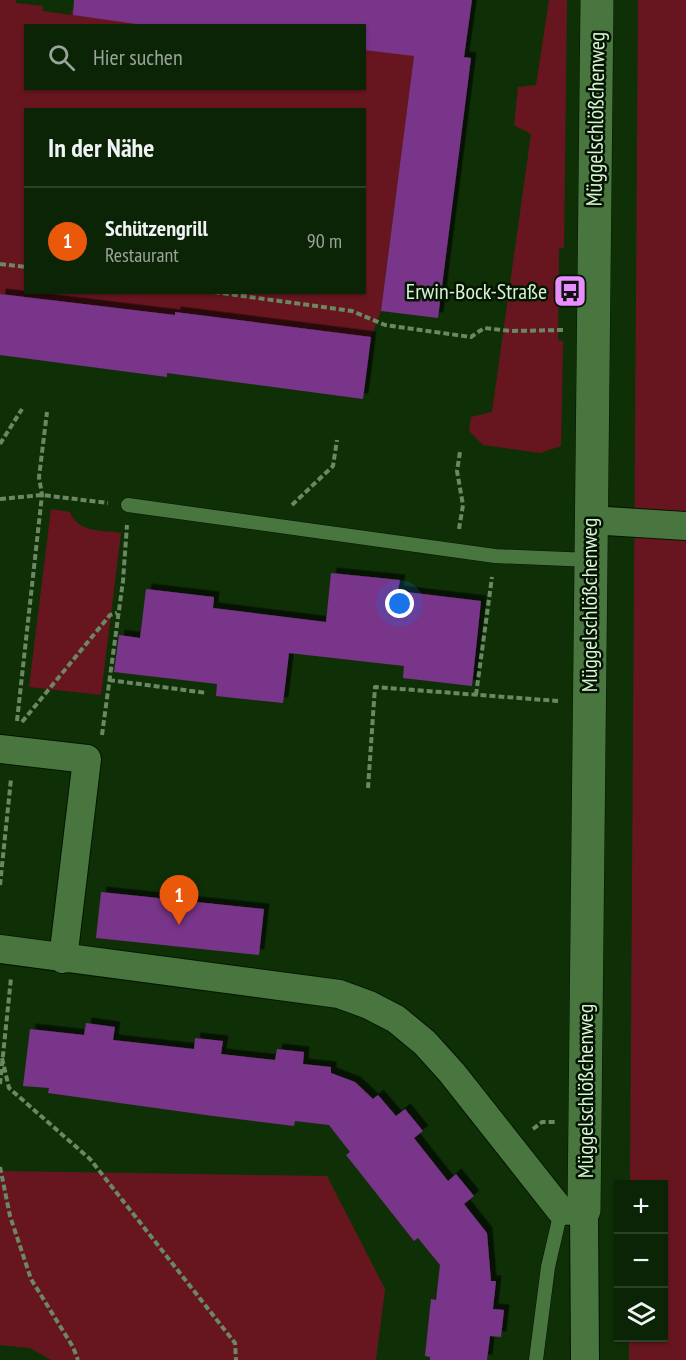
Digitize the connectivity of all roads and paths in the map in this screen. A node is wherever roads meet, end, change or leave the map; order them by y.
1 (597, 0) edge
2 (0, 264) edge
3 (24, 267) edge
4 (229, 294) edge
5 (572, 330) dead end
6 (22, 409) dead end
7 (47, 412) dead end
8 (337, 440) dead end
9 (0, 444) edge
10 (460, 452) dead end
11 (42, 495) junction
12 (0, 500) edge
13 (128, 505) junction
14 (590, 520) junction
15 (281, 526) junction
16 (686, 526) edge
17 (456, 551) junction
18 (495, 556) junction
19 (590, 560) junction
20 (117, 613) junction
21 (109, 680) junction
22 (207, 693) dead end
23 (476, 695) junction
24 (565, 702) dead end
25 (7, 750) edge
26 (87, 759) junction
27 (368, 788) dead end
28 (0, 885) edge
29 (7, 950) edge
30 (63, 958) junction
31 (2, 1058) junction
32 (0, 1084) edge
33 (0, 1167) edge
34 (573, 1210) junction
35 (78, 1360) edge
36 (236, 1360) edge
37 (536, 1360) edge
38 (585, 1360) edge

1 - 14 street, Müggelschlößchenweg
2 - 3 path
4 - 5 path
6 - 9 path
7 - 11 path
8 - 15 path
10 - 17 path
11 - 12 path
11 - 13 path
11 - 20 path
13 - 15 lane
13 - 20 path
14 - 16 street
14 - 19 street, Müggelschlößchenweg
15 - 17 lane
17 - 18 lane
18 - 19 lane
18 - 23 path
19 - 34 street, Müggelschlößchenweg
20 - 21 path
21 - 22 path
21 - 26 path
23 - 24 path
23 - 27 path
25 - 26 street
25 - 28 path
26 - 30 street
29 - 30 street, Müggelschlößchenweg
29 - 31 path
30 - 34 street, Müggelschlößchenweg
31 - 32 path
31 - 36 path
33 - 35 path
34 - 37 lane, Müggelschlößchenweg
34 - 38 street, Müggelschlößchenweg

